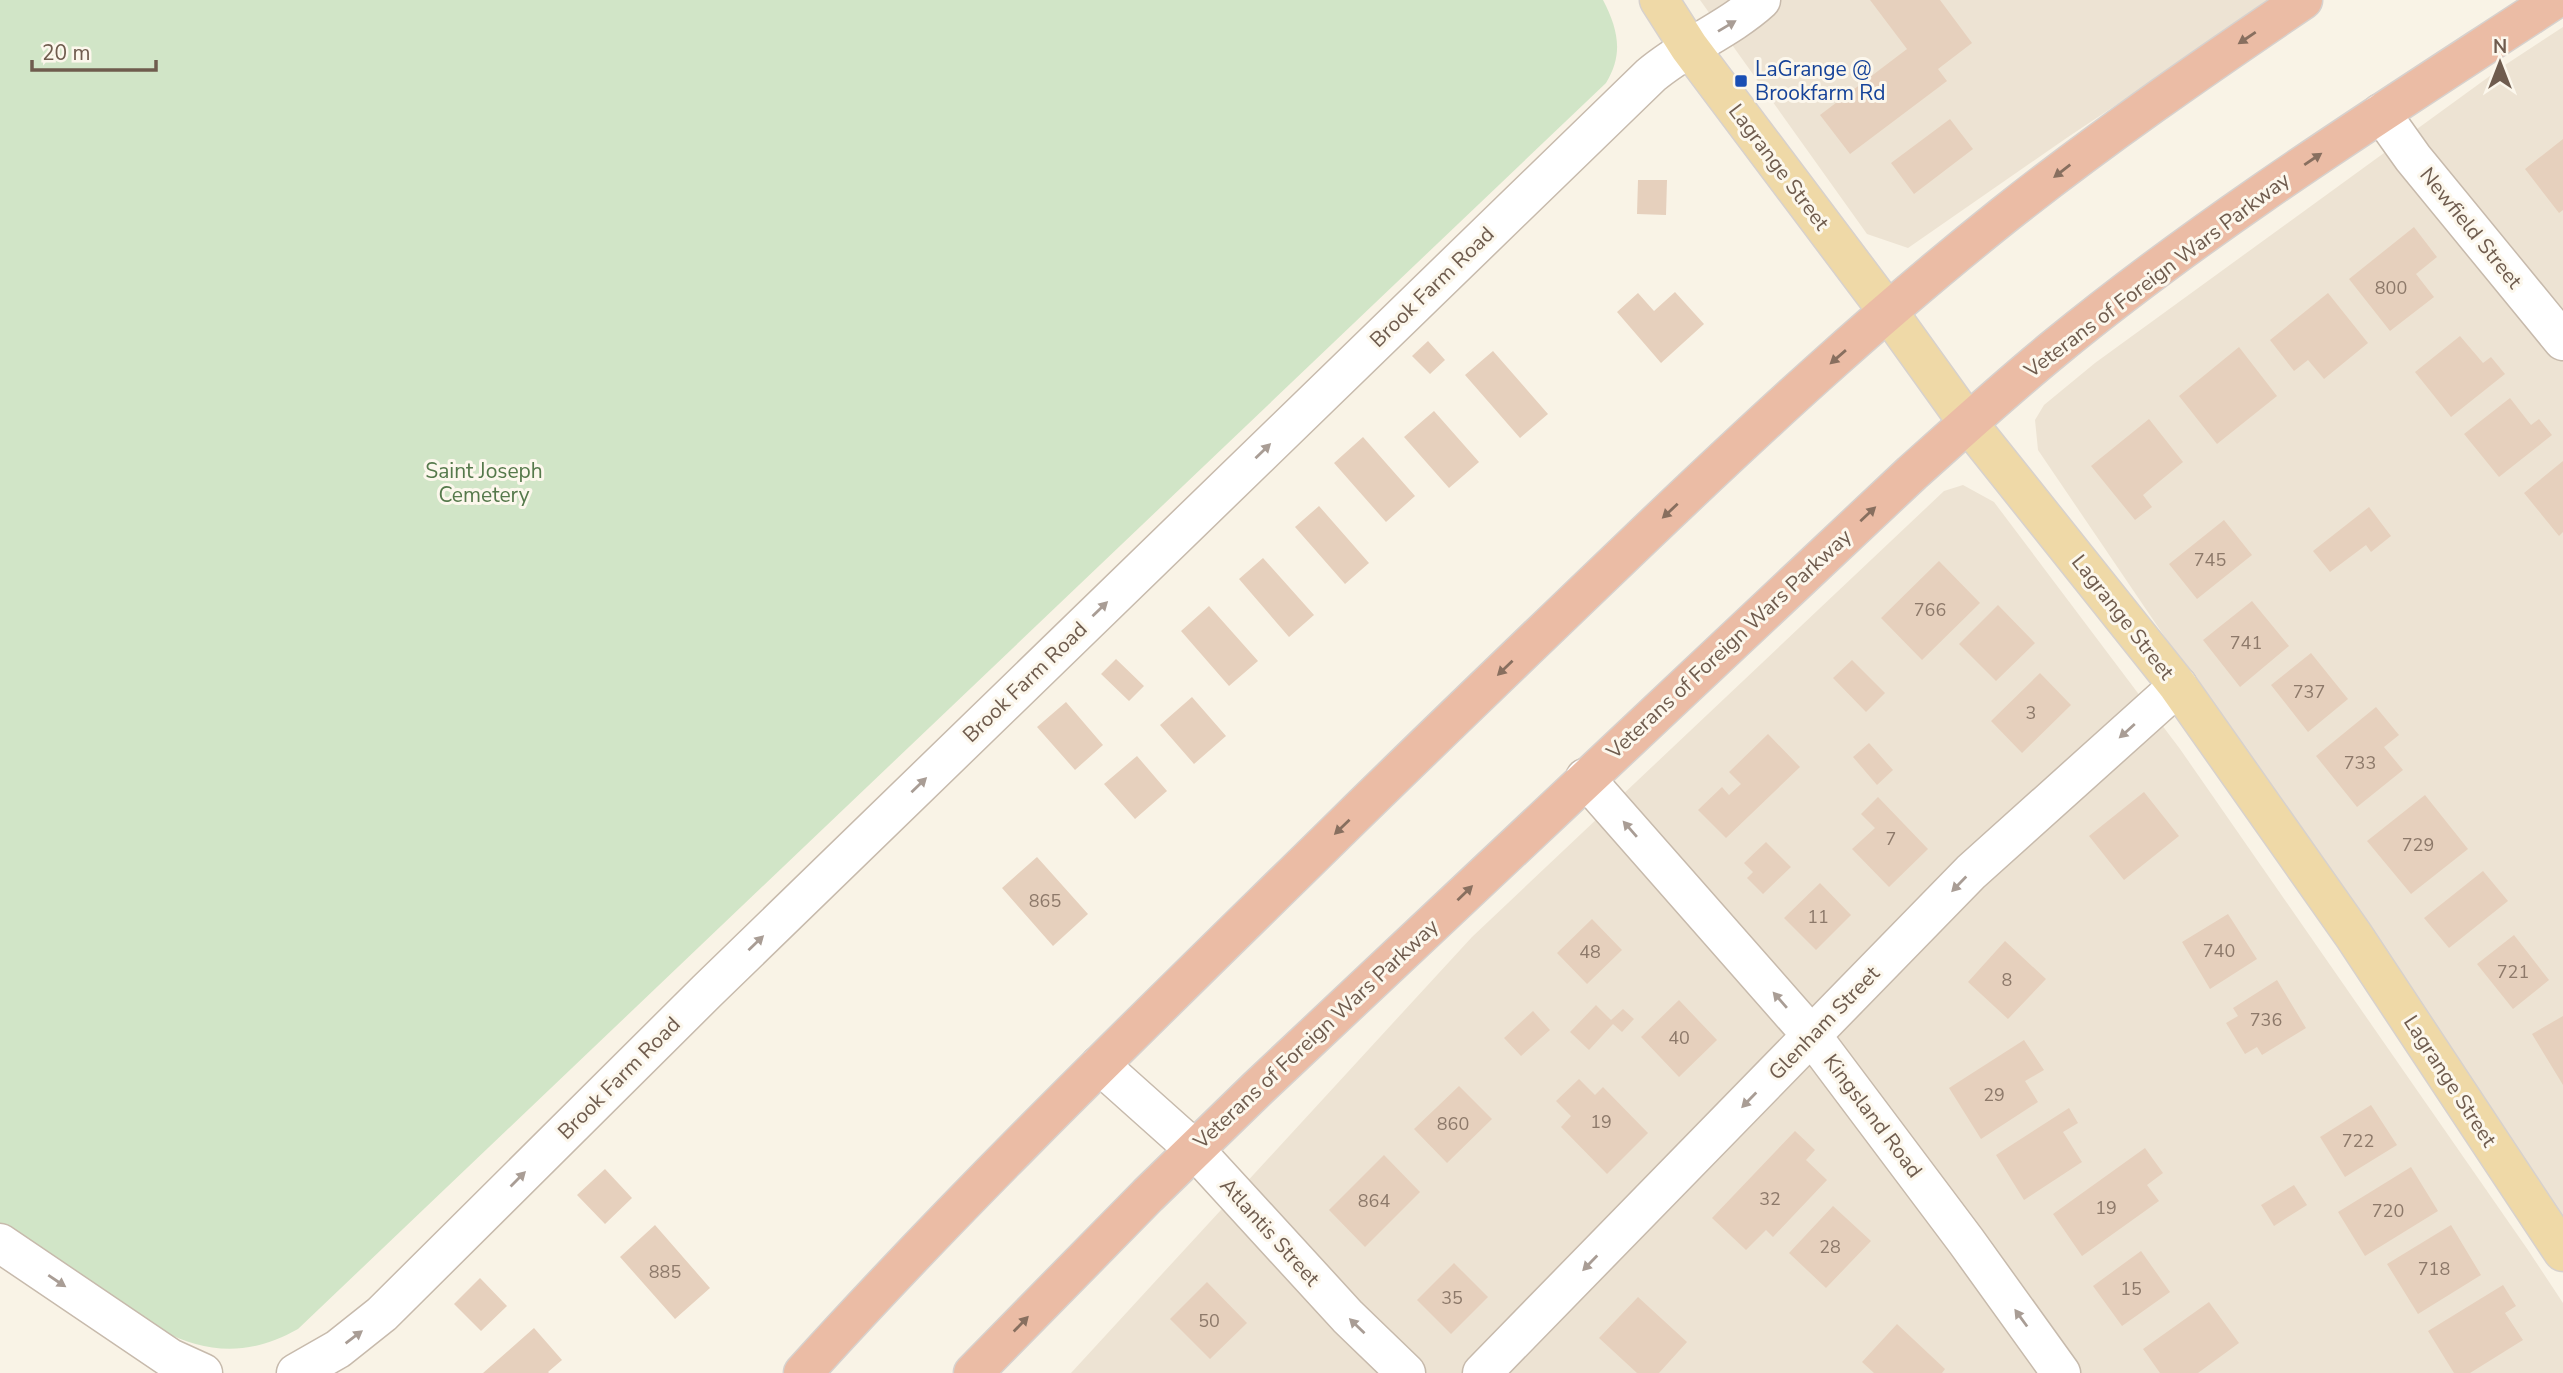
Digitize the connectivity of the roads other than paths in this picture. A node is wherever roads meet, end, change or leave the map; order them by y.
1 (1659, 0) edge
2 (1761, 0) edge
3 (2303, 0) edge
4 (2554, 0) edge
5 (1689, 47) junction
6 (2381, 113) junction
7 (1889, 313) junction
8 (2563, 341) edge
9 (1968, 424) junction
10 (2178, 686) junction
11 (1585, 778) junction
12 (1812, 1036) junction
13 (1100, 1065) junction
14 (1194, 1149) junction
15 (0, 1243) edge
16 (2563, 1252) edge
17 (203, 1373) edge
18 (296, 1373) edge
19 (803, 1373) edge
20 (973, 1373) edge
21 (1406, 1373) edge
22 (1482, 1373) edge
23 (2061, 1373) edge

1 - 5 main road, Lagrange Street
5 -> 2 street, Brook Farm Road
3 -> 7 highway
4 - 6 highway, Veterans of Foreign Wars Parkway
5 - 7 main road, Lagrange Street
18 -> 5 street, Brook Farm Road
6 - 8 street, Newfield Street
9 -> 6 highway, Veterans of Foreign Wars Parkway
7 - 9 main road, Lagrange Street
7 -> 13 highway
9 - 10 main road, Lagrange Street
11 -> 9 highway, Veterans of Foreign Wars Parkway
10 -> 12 street, Glenham Street
10 - 16 main road, Lagrange Street
12 -> 11 street, Kingsland Road
14 -> 11 highway, Veterans of Foreign Wars Parkway
12 -> 22 street, Glenham Street
23 -> 12 street, Kingsland Road
13 - 14 street, Atlantis Street
13 - 19 highway
20 -> 14 highway, Veterans of Foreign Wars Parkway
21 -> 14 street, Atlantis Street
15 -> 17 street

